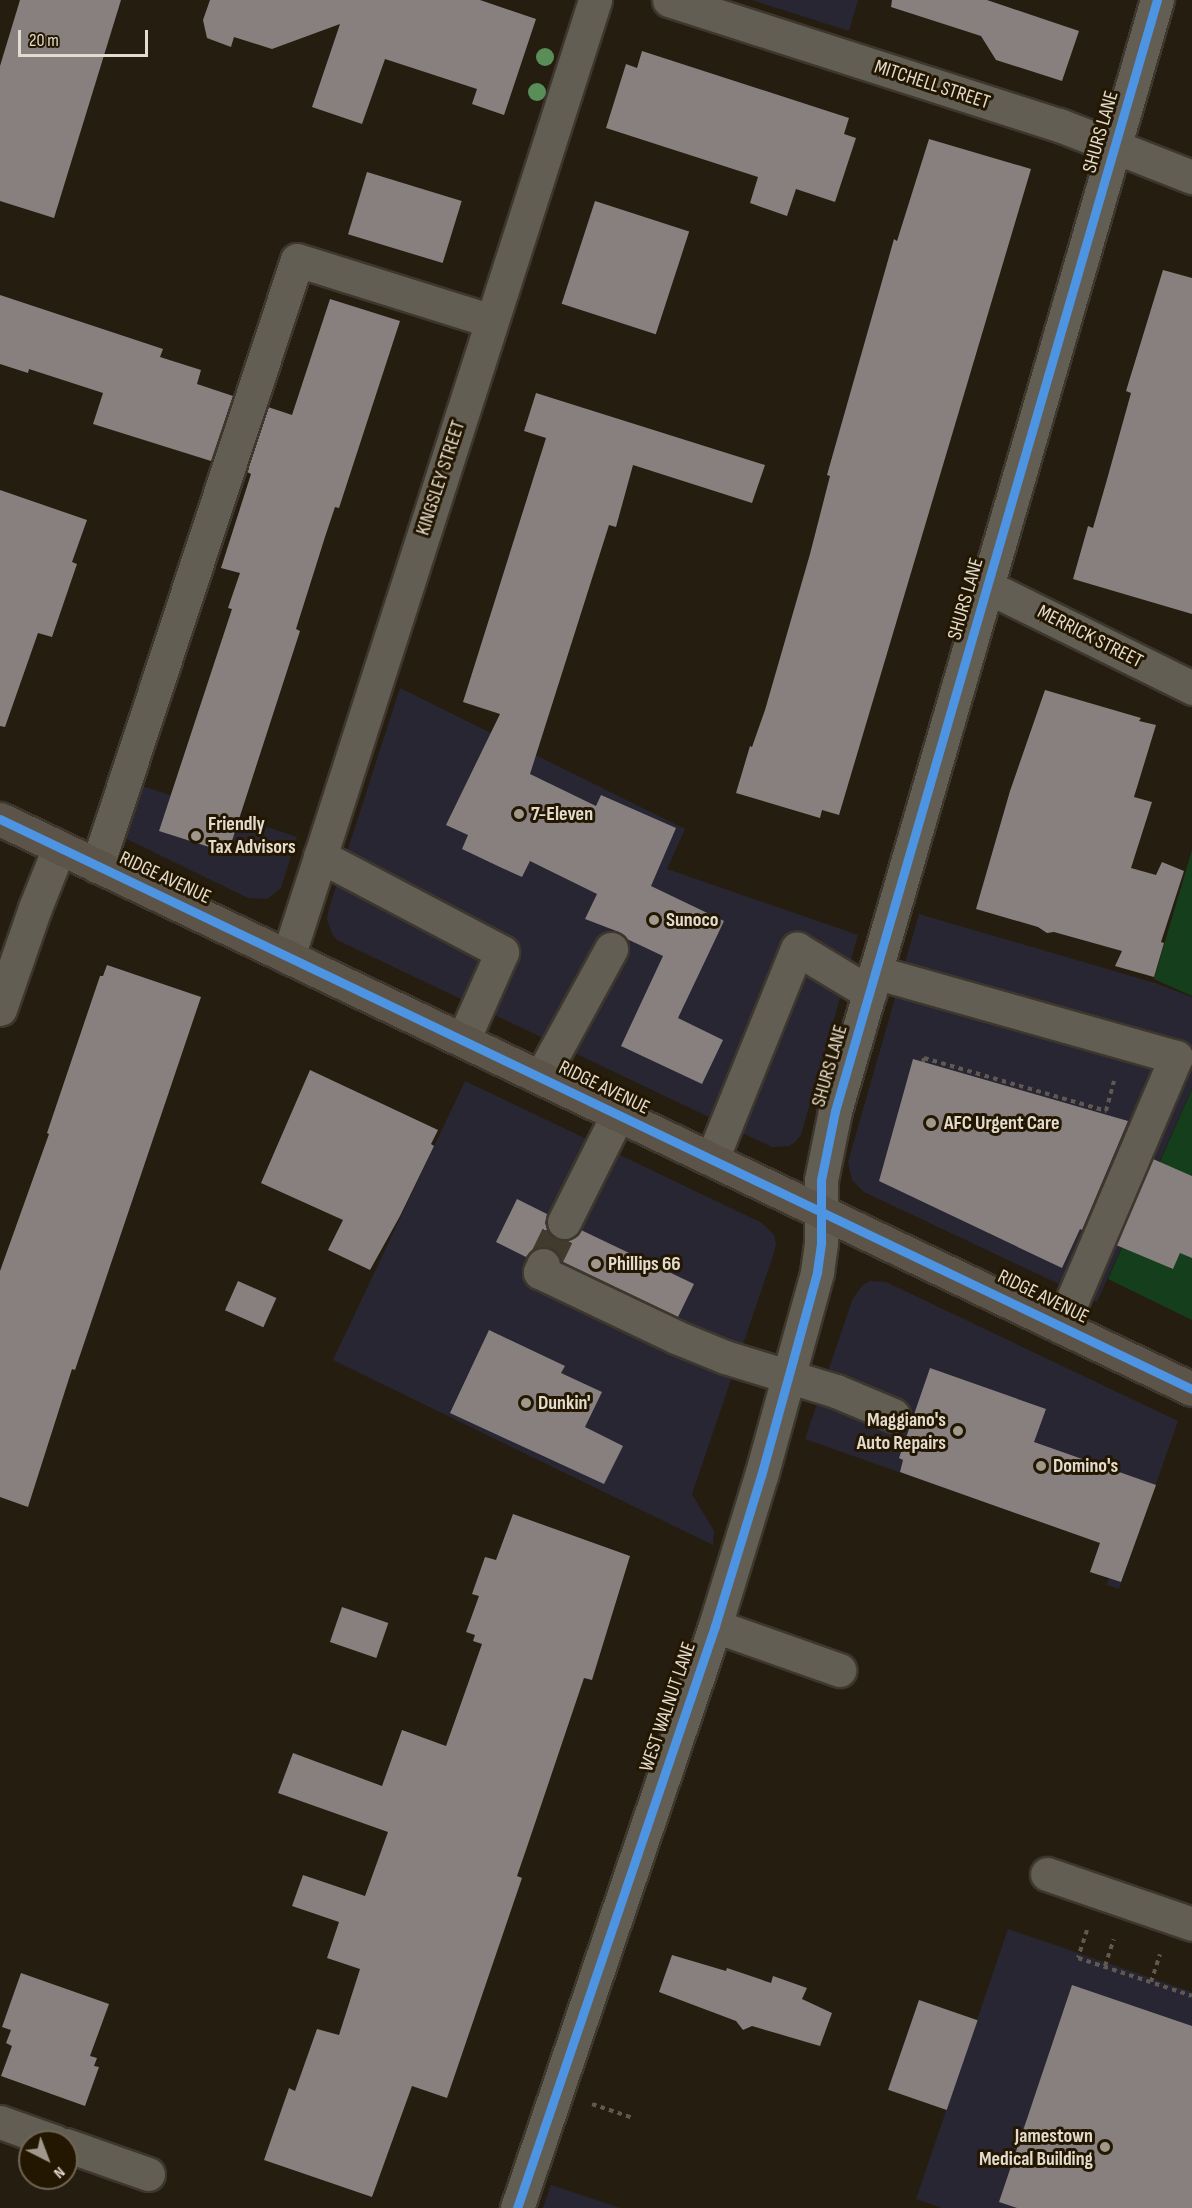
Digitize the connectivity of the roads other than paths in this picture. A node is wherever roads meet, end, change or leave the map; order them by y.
1 (595, 0) edge
2 (669, 0) edge
3 (1157, 0) edge
4 (1116, 147) junction
5 (1192, 177) edge
6 (492, 321) junction
7 (988, 587) junction
8 (1192, 688) edge
9 (0, 819) edge
10 (59, 848) junction
11 (320, 856) junction
12 (97, 866) junction
13 (612, 949) dead end
14 (288, 957) junction
15 (873, 983) junction
16 (0, 1009) edge
17 (463, 1040) junction
18 (541, 1077) junction
19 (618, 1114) junction
20 (712, 1159) junction
21 (821, 1210) junction
22 (564, 1222) tunnel mouth
23 (543, 1265) dead end
24 (1061, 1326) junction
25 (789, 1376) junction
26 (1192, 1389) edge
27 (893, 1415) dead end
28 (715, 1626) junction
29 (839, 1670) dead end
30 (1047, 1874) dead end
31 (1192, 1924) edge
32 (0, 2122) edge
33 (22, 2130) edge
34 (78, 2149) edge
35 (148, 2174) dead end
36 (517, 2208) edge

1 - 6 street, KINGSLEY STREET
2 - 4 street, MITCHELL STREET
3 - 4 street, SHURS LANE
4 - 5 street, MITCHELL STREET
4 - 7 street, SHURS LANE
6 - 11 street, KINGSLEY STREET
6 - 12 street
7 - 8 street, MERRICK STREET
7 - 15 street, SHURS LANE
9 - 10 main road, RIDGE AVENUE
10 - 12 main road, RIDGE AVENUE
10 - 16 street
11 - 14 street, KINGSLEY STREET
11 - 17 street
12 - 14 main road, RIDGE AVENUE
13 - 18 street
14 - 17 main road, RIDGE AVENUE
15 - 20 street
15 - 21 street, SHURS LANE
15 - 24 street
17 - 18 main road, RIDGE AVENUE
18 - 19 main road, RIDGE AVENUE
19 - 20 main road, RIDGE AVENUE
19 - 22 street
20 - 21 main road, RIDGE AVENUE
21 - 24 main road, RIDGE AVENUE
21 - 25 street, WEST WALNUT LANE
23 - 25 street
24 - 26 main road, RIDGE AVENUE
25 - 27 street
25 - 28 street, WEST WALNUT LANE
28 - 29 street
28 - 36 street, WEST WALNUT LANE
30 - 31 street
32 - 33 street
34 - 35 street

